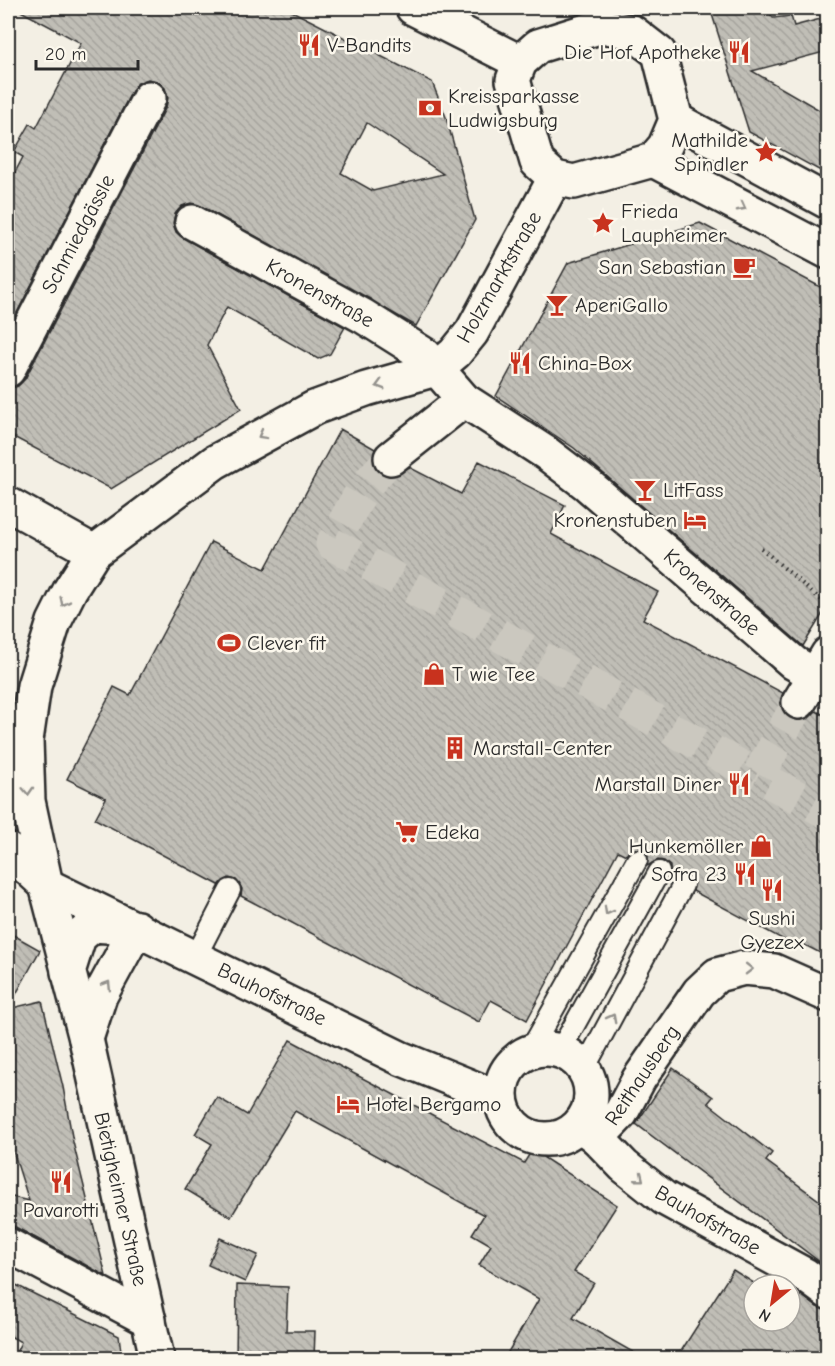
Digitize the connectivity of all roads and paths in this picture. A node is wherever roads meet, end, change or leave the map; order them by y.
1 (413, 8) edge
2 (638, 20) edge
3 (520, 62) junction
4 (150, 98) dead end
5 (675, 120) junction
6 (653, 160) junction
7 (555, 178) junction
8 (828, 202) edge
9 (192, 222) dead end
10 (828, 252) edge
11 (436, 369) junction
12 (8, 370) edge
13 (464, 400) junction
14 (391, 458) tunnel mouth
15 (8, 504) edge
16 (761, 548) dead end
17 (94, 552) junction
18 (828, 606) edge
19 (814, 677) edge
20 (8, 850) edge
21 (637, 860) dead end
22 (659, 872) dead end
23 (8, 883) edge
24 (46, 885) junction
25 (683, 885) dead end
26 (230, 890) dead end
27 (137, 928) junction
28 (196, 956) junction
29 (68, 972) junction
30 (828, 995) edge
31 (86, 1039) junction
32 (558, 1057) junction
33 (501, 1099) junction
34 (589, 1131) junction
35 (8, 1245) edge
36 (828, 1292) edge
37 (149, 1320) junction
38 (157, 1359) edge

1 - 3 street
2 - 3 street
2 - 5 street
3 - 7 street
4 - 12 street, Schmiedgässle
5 - 6 street
5 - 8 street
6 - 7 street
6 -> 10 street
7 - 11 street, Holzmarktstraße
9 - 11 street, Kronenstraße
11 - 13 street, Kronenstraße
11 -> 17 street, Bietigheimer Straße
13 - 14 street
13 - 19 street, Kronenstraße
15 - 17 street
16 - 18 path
17 -> 24 street, Bietigheimer Straße
20 - 24 street
21 -> 32 lane
22 - 32 lane
23 - 24 street
24 - 27 street, Bauhofstraße
24 - 29 street, Bietigheimer Straße
32 -> 25 lane
26 - 28 lane
27 - 28 street, Bauhofstraße
27 - 29 street
31 -> 27 street
28 - 33 street, Bauhofstraße
29 - 31 street, Bietigheimer Straße
34 -> 30 street, Reithausberg
31 - 37 street, Bietigheimer Straße
32 - 33 street
32 - 34 street
33 - 34 street
34 -> 36 street, Bauhofstraße
35 - 37 street
37 - 38 street, Bietigheimer Straße

